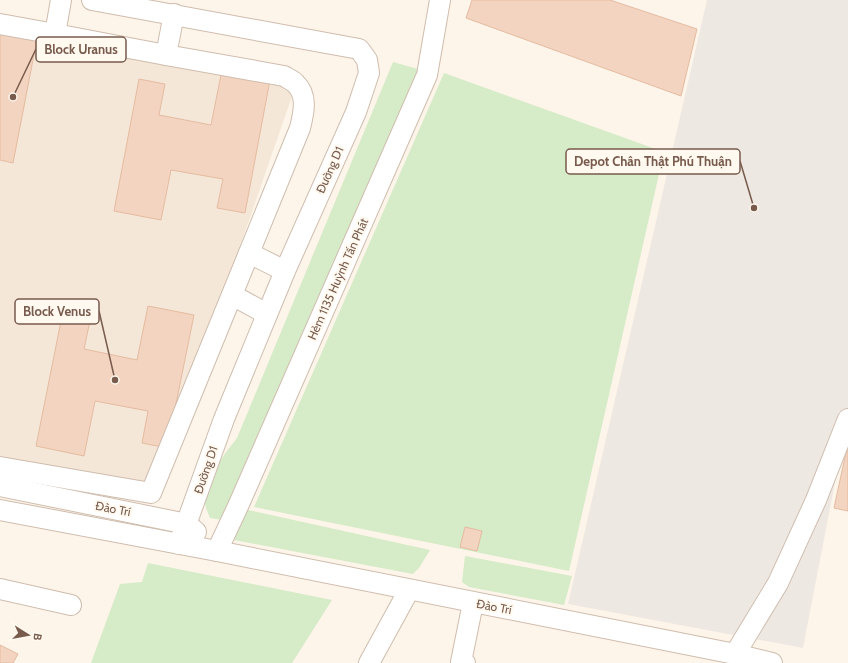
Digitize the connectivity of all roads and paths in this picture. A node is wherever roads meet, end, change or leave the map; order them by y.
1 (61, 0) edge
2 (92, 0) edge
3 (440, 0) edge
4 (174, 14) junction
5 (0, 24) edge
6 (55, 34) junction
7 (166, 55) junction
8 (249, 253) junction
9 (285, 271) junction
10 (232, 295) junction
11 (267, 314) junction
12 (848, 419) edge
13 (6, 468) edge
14 (4, 487) edge
15 (2, 511) edge
16 (187, 524) junction
17 (180, 544) junction
18 (217, 551) junction
19 (0, 589) edge
20 (409, 590) junction
21 (473, 603) junction
22 (71, 605) dead end
23 (735, 654) junction
24 (369, 663) edge
25 (465, 663) edge
26 (772, 663) edge

1 - 6 street
2 - 4 street, Đường D1
3 - 18 street, Hẻm 1135 Huỳnh Tấn Phát
4 - 7 street
4 - 9 street, Đường D1
5 - 6 street
6 - 7 street
7 - 8 street
8 - 9 street
8 - 10 street
9 - 11 street, Đường D1
10 - 11 street
10 - 13 street
11 - 16 street, Đường D1
12 - 23 street
13 - 14 street
14 - 15 street
14 - 16 street, Đào Trí
15 - 17 street, Đào Trí
16 - 17 street, Đường D1
16 - 18 street
17 - 18 street, Đào Trí
18 - 20 street, Đào Trí
19 - 22 street
20 - 21 street, Đào Trí
20 - 24 street
21 - 23 street, Đào Trí
21 - 25 street
23 - 26 street, Đào Trí

